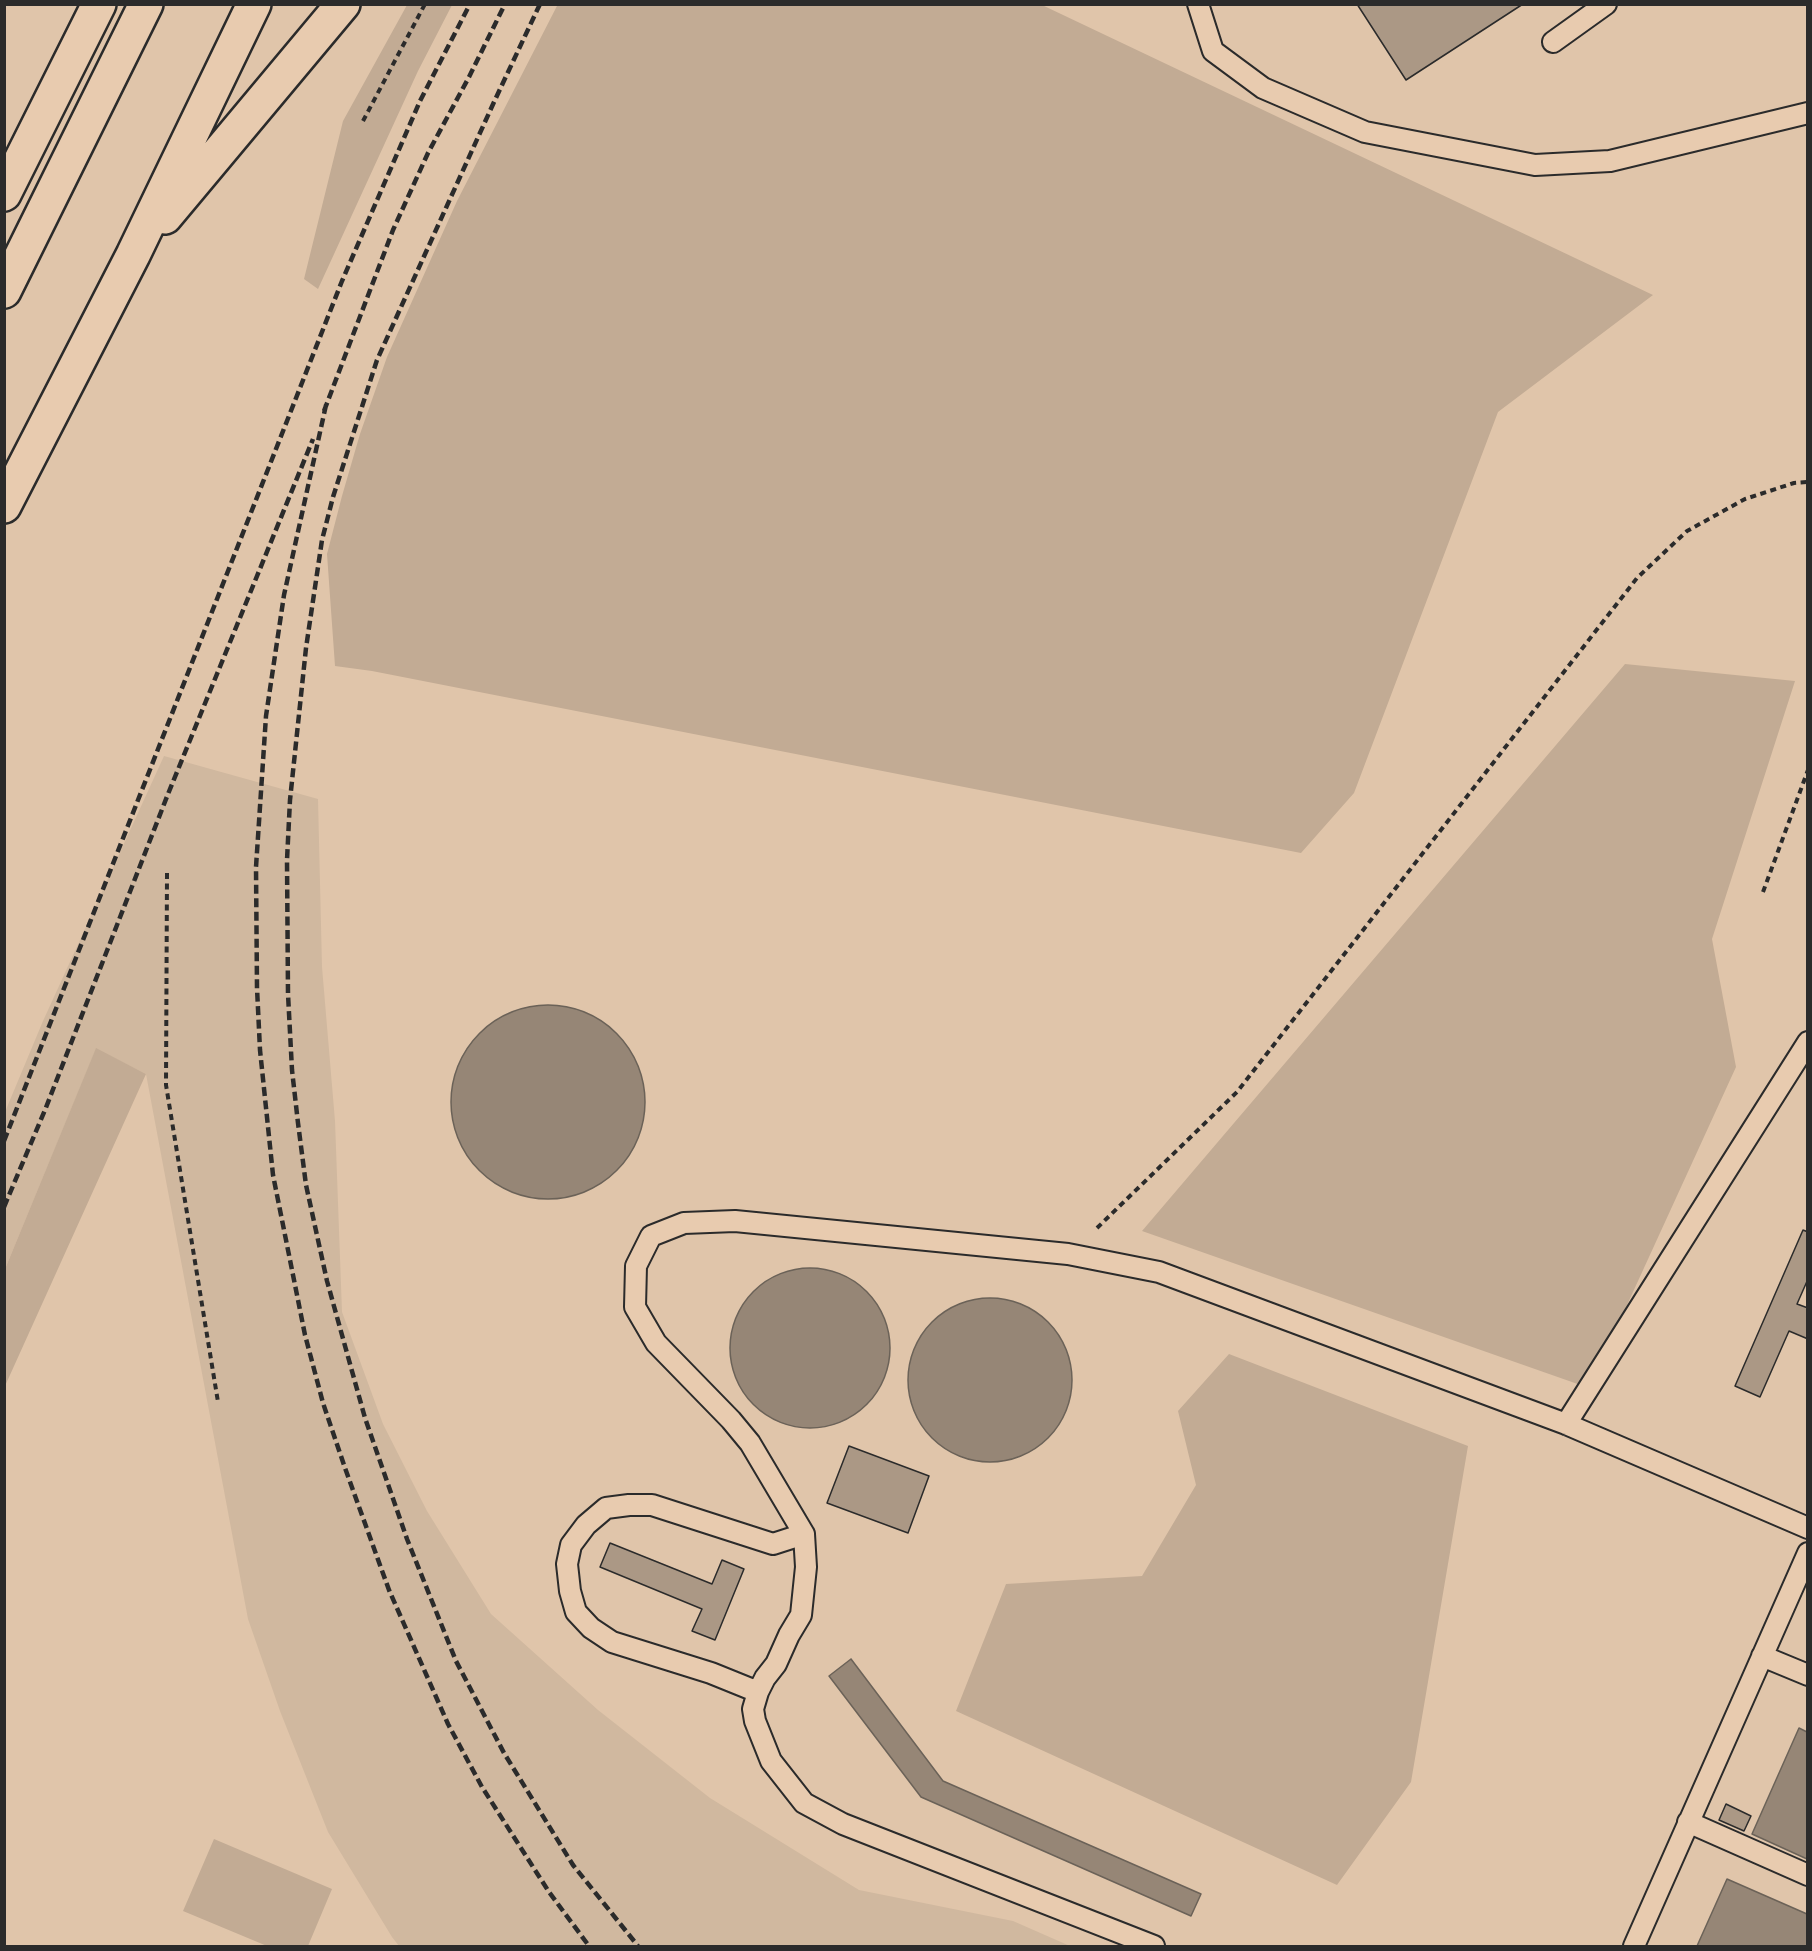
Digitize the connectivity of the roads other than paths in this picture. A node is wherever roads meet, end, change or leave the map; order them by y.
1 (99, 4) edge
2 (146, 4) edge
3 (254, 4) edge
4 (343, 4) edge
5 (1198, 4) edge
6 (1606, 4) edge
7 (1553, 42) dead end
8 (1808, 113) edge
9 (4, 194) edge
10 (134, 255) junction
11 (4, 291) edge
12 (4, 506) edge
13 (1808, 1042) edge
14 (1566, 1424) junction
15 (1808, 1528) edge
16 (804, 1534) junction
17 (1808, 1553) edge
18 (1762, 1656) junction
19 (1808, 1676) edge
20 (758, 1692) junction
21 (1688, 1822) junction
22 (1808, 1875) edge
23 (1154, 1947) edge
24 (1634, 1947) edge

1 - 9 highway
2 - 11 highway
3 - 10 highway
4 - 10 highway
5 - 8 lane
6 - 7 lane
10 - 12 highway
13 - 14 lane
14 - 15 lane
14 - 16 lane
16 - 20 lane
16 - 20 lane
17 - 18 lane
18 - 19 lane
18 - 21 lane
20 - 23 lane
21 - 22 lane
21 - 24 lane

